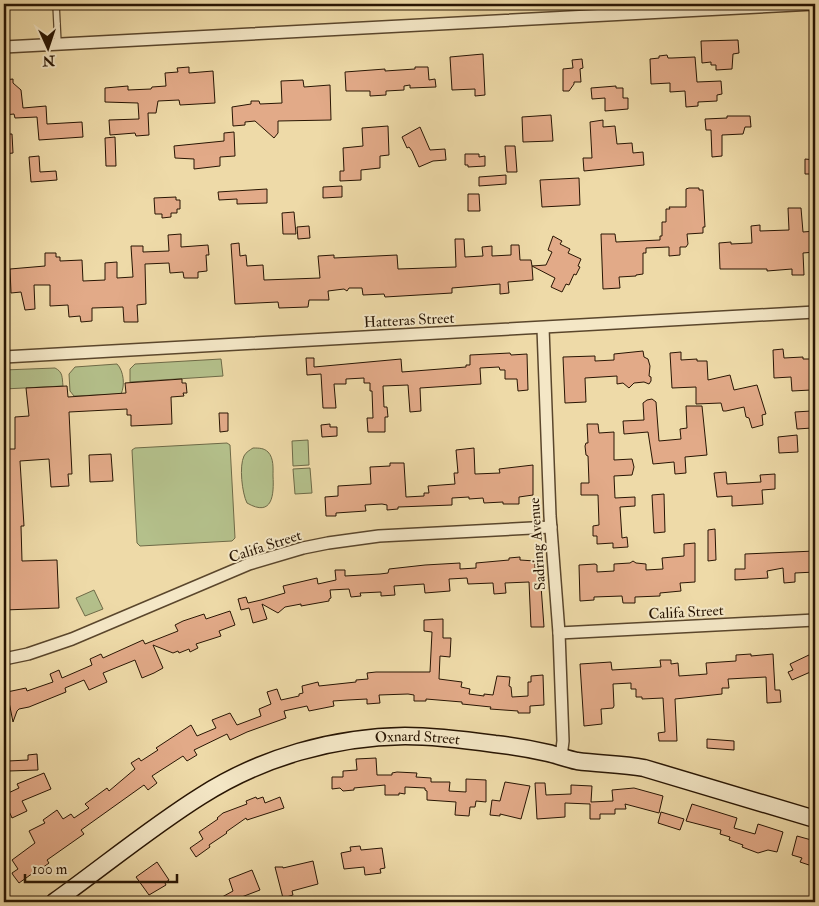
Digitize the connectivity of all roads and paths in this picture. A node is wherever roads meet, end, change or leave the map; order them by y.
1 (56, 4) edge
2 (815, 4) edge
3 (58, 44) junction
4 (4, 47) edge
5 (815, 312) edge
6 (543, 328) junction
7 (4, 357) edge
8 (551, 527) junction
9 (815, 620) edge
10 (558, 633) junction
11 (4, 660) edge
12 (561, 757) junction
13 (815, 819) edge
14 (54, 902) edge

1 - 3 lane
2 - 3 street
3 - 4 street
5 - 6 street, Hatteras Street
6 - 7 street, Hatteras Street
6 - 8 street, Sadring Avenue
8 - 10 street, Sadring Avenue
8 - 11 street, Califa Street
9 - 10 street, Califa Street
10 - 12 street, Sadring Avenue
12 - 13 street, Oxnard Street
12 - 14 street, Oxnard Street

